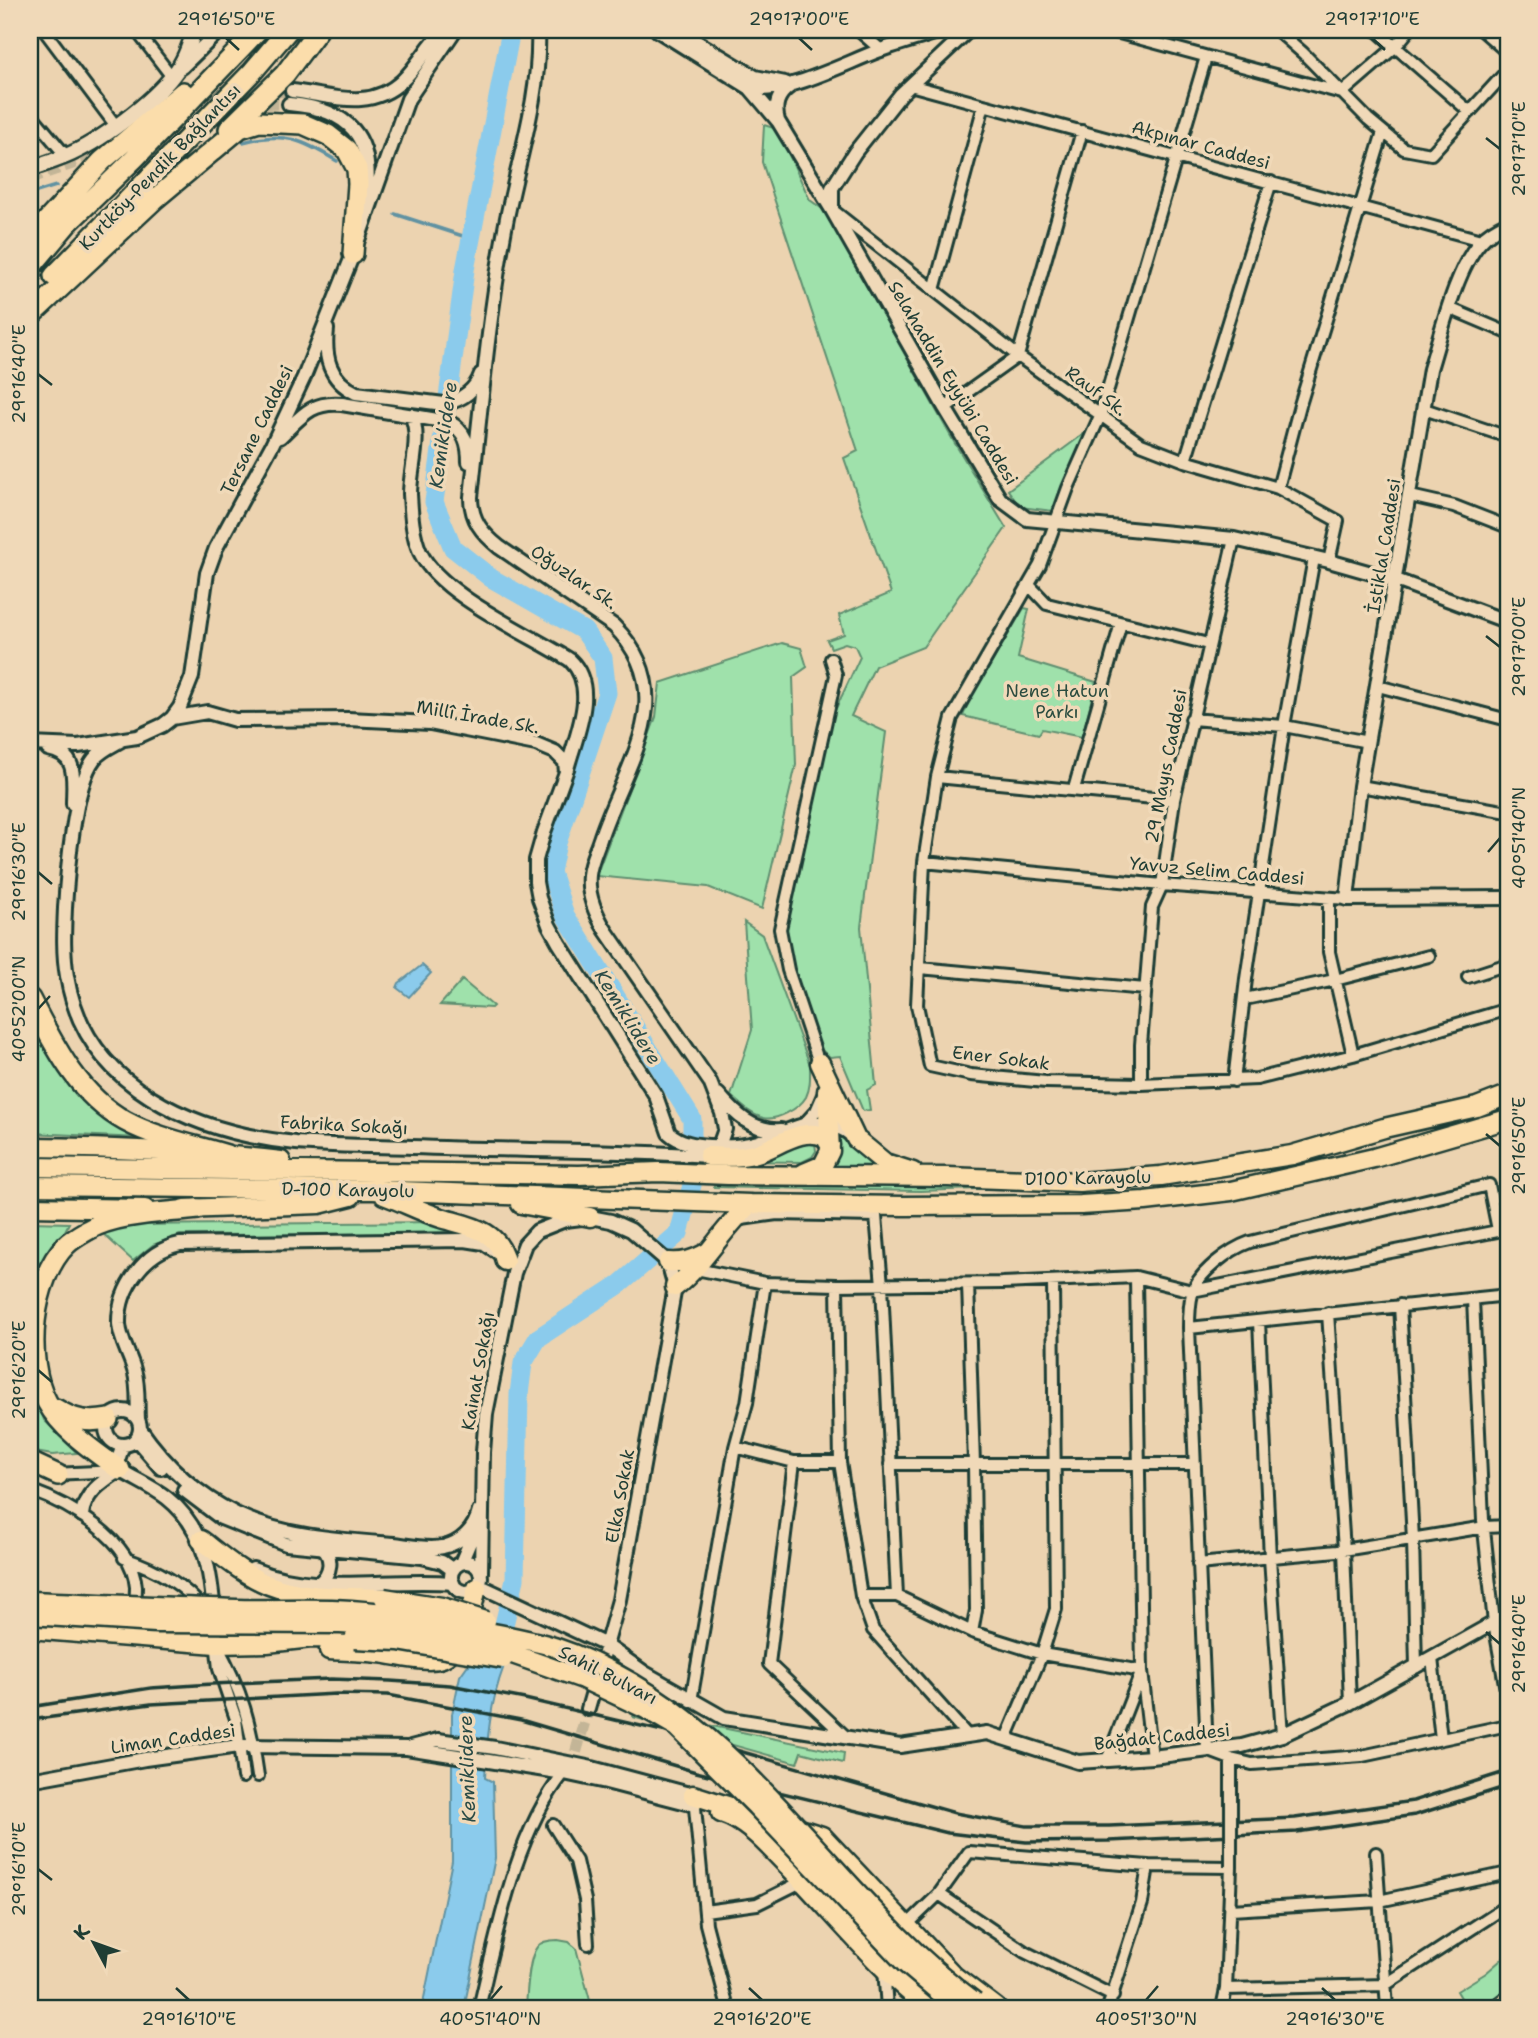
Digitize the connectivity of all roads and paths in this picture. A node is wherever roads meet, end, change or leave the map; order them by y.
1 (44, 30) edge
2 (135, 30) edge
3 (194, 30) edge
4 (220, 30) edge
5 (256, 30) edge
6 (288, 30) edge
7 (318, 30) edge
8 (444, 30) edge
9 (455, 30) edge
10 (538, 30) edge
11 (657, 30) edge
12 (677, 30) edge
13 (858, 30) edge
14 (945, 30) edge
15 (969, 30) edge
16 (1108, 30) edge
17 (1277, 30) edge
18 (1376, 30) edge
19 (1409, 30) edge
20 (1482, 30) edge
21 (921, 37) junction
22 (1395, 47) junction
23 (881, 50) junction
24 (1508, 53) edge
25 (1206, 57) junction
26 (934, 64) junction
27 (1508, 70) edge
28 (172, 77) junction
29 (796, 82) junction
30 (910, 85) junction
31 (750, 88) junction
32 (1342, 93) junction
33 (984, 105) junction
34 (1470, 112) junction
35 (30, 113) edge
36 (778, 121) junction
37 (116, 126) junction
38 (1082, 131) junction
39 (1383, 132) junction
40 (66, 156) junction
41 (1177, 157) junction
42 (847, 163) junction
43 (30, 169) edge
44 (807, 170) junction
45 (1271, 182) junction
46 (155, 199) junction
47 (1361, 206) junction
48 (832, 210) junction
49 (1505, 227) edge
50 (360, 232) junction
51 (30, 239) edge
52 (1481, 240) junction
53 (353, 254) junction
54 (30, 268) edge
55 (934, 290) junction
56 (30, 302) edge
57 (1449, 308) junction
58 (492, 314) junction
59 (328, 315) junction
60 (30, 316) edge
61 (1508, 332) edge
62 (1018, 356) junction
63 (945, 408) junction
64 (1424, 409) junction
65 (417, 411) junction
66 (1100, 416) junction
67 (1508, 437) edge
68 (272, 445) junction
69 (1185, 461) junction
70 (1278, 488) junction
71 (1410, 496) junction
72 (471, 497) junction
73 (1057, 522) junction
74 (1508, 527) edge
75 (1234, 539) junction
76 (1314, 558) junction
77 (1329, 561) junction
78 (1396, 580) junction
79 (1030, 586) junction
80 (1508, 622) edge
81 (1121, 623) junction
82 (1208, 644) junction
83 (831, 659) dead end
84 (1378, 686) junction
85 (172, 718) junction
86 (1191, 719) junction
87 (1508, 720) edge
88 (1284, 726) junction
89 (120, 741) junction
90 (1368, 743) junction
91 (30, 745) edge
92 (566, 772) junction
93 (937, 777) junction
94 (1360, 786) junction
95 (1074, 789) junction
96 (1174, 800) junction
97 (1508, 812) edge
98 (72, 836) junction
99 (924, 862) junction
100 (1163, 885) junction
101 (1259, 891) junction
102 (1347, 898) junction
103 (1508, 898) edge
104 (1329, 899) junction
105 (1429, 956) dead end
106 (1508, 964) edge
107 (920, 968) junction
108 (1468, 977) dead end
109 (1335, 980) junction
110 (1145, 989) junction
111 (30, 999) edge
112 (1245, 999) junction
113 (1508, 1009) edge
114 (1353, 1055) junction
115 (820, 1063) junction
116 (1234, 1081) junction
117 (710, 1082) junction
118 (1141, 1084) junction
119 (1508, 1095) edge
120 (1508, 1119) edge
121 (804, 1124) junction
122 (830, 1125) junction
123 (786, 1129) junction
124 (1508, 1132) edge
125 (672, 1136) junction
126 (856, 1139) junction
127 (830, 1145) junction
128 (30, 1147) edge
129 (713, 1151) junction
130 (664, 1153) junction
131 (227, 1154) junction
132 (1374, 1158) junction
133 (30, 1167) edge
134 (659, 1172) joint
135 (746, 1175) junction
136 (948, 1177) junction
137 (373, 1181) junction
138 (30, 1186) edge
139 (466, 1193) junction
140 (666, 1201) joint
141 (750, 1204) junction
142 (30, 1207) edge
143 (198, 1209) junction
144 (590, 1217) junction
145 (731, 1221) junction
146 (1503, 1229) edge
147 (709, 1251) junction
148 (505, 1262) junction
149 (668, 1262) junction
150 (694, 1272) junction
151 (1136, 1277) junction
152 (1053, 1281) junction
153 (765, 1283) junction
154 (968, 1284) junction
155 (837, 1285) junction
156 (882, 1285) junction
157 (675, 1287) junction
158 (1192, 1291) junction
159 (1508, 1295) edge
160 (509, 1296) junction
161 (1473, 1299) junction
162 (1400, 1305) junction
163 (1328, 1313) junction
164 (1259, 1321) junction
165 (1189, 1328) junction
166 (136, 1384) junction
167 (46, 1400) junction
168 (114, 1415) junction
169 (138, 1429) junction
170 (123, 1445) junction
171 (735, 1447) junction
172 (30, 1462) edge
173 (794, 1462) junction
174 (840, 1462) junction
175 (890, 1464) junction
176 (1055, 1464) junction
177 (1138, 1464) junction
178 (1195, 1464) junction
179 (974, 1465) junction
180 (120, 1470) junction
181 (30, 1472) edge
182 (58, 1475) junction
183 (30, 1490) edge
184 (482, 1493) junction
185 (82, 1516) junction
186 (1508, 1526) edge
187 (1485, 1527) junction
188 (1413, 1539) junction
189 (201, 1540) junction
190 (321, 1546) junction
191 (1344, 1550) junction
192 (124, 1558) junction
193 (1270, 1558) junction
194 (1198, 1564) junction
195 (456, 1572) junction
196 (319, 1583) junction
197 (482, 1584) junction
198 (897, 1596) junction
199 (861, 1597) junction
200 (30, 1601) edge
201 (30, 1615) edge
202 (1508, 1615) edge
203 (1494, 1623) junction
204 (30, 1629) edge
205 (972, 1632) junction
206 (216, 1636) junction
207 (149, 1638) junction
208 (267, 1643) junction
209 (606, 1645) junction
210 (555, 1647) junction
211 (1042, 1654) junction
212 (1432, 1658) junction
213 (546, 1666) junction
214 (1416, 1667) junction
215 (1142, 1671) junction
216 (691, 1701) junction
217 (1508, 1701) edge
218 (1350, 1703) junction
219 (588, 1709) tunnel mouth
220 (1508, 1722) edge
221 (1282, 1735) junction
222 (968, 1736) junction
223 (847, 1738) junction
224 (1006, 1739) junction
225 (1441, 1739) junction
226 (239, 1746) junction
227 (254, 1746) junction
228 (407, 1748) junction
229 (1207, 1750) junction
230 (1153, 1757) junction
231 (1231, 1759) junction
232 (1107, 1760) junction
233 (570, 1763) junction
234 (258, 1776) dead end
235 (243, 1777) dead end
236 (30, 1780) edge
237 (694, 1800) junction
238 (553, 1825) dead end
239 (839, 1853) junction
240 (1376, 1853) dead end
241 (1148, 1866) junction
242 (1231, 1867) junction
243 (1508, 1873) edge
244 (803, 1882) junction
245 (939, 1894) junction
246 (1379, 1901) junction
247 (1508, 1905) edge
248 (1231, 1910) junction
249 (705, 1911) junction
250 (905, 1927) junction
251 (588, 1944) dead end
252 (884, 1969) junction
253 (1385, 1985) junction
254 (1226, 1989) junction
255 (1113, 1996) junction
256 (1508, 2001) edge
257 (972, 2006) edge
258 (479, 2008) edge
259 (728, 2008) edge
260 (887, 2008) edge
261 (929, 2008) edge
262 (996, 2008) edge
263 (1108, 2008) edge
264 (1222, 2008) edge
265 (1387, 2008) edge
266 (1499, 2008) edge

1 - 37 street
2 - 28 street
3 - 28 main road
4 - 28 street
5 - 51 highway
5 - 54 highway, Kurtköy-Pendik Bağlantısı
6 - 56 highway, Kurtköy-Pendik Bağlantısı
7 - 46 highway
8 - 50 street
9 - 50 street, Tersane Caddesi
10 - 58 street, Oğuzlar Sk.
11 - 31 street, Selahaddin Eyyübi Caddesi
12 - 29 street
13 - 23 street
14 - 21 street
15 - 26 street
16 - 25 street
17 - 32 street
18 - 22 street
19 - 22 street
20 - 24 street
21 - 23 street
21 - 26 street
22 - 32 street
22 - 34 street
23 - 29 street
25 - 32 street
25 - 41 street, Ener Sokak
26 - 30 street
27 - 34 street
28 - 37 main road
29 - 31 street
29 - 36 street
30 - 33 street, Akpınar Caddesi
30 - 42 street
31 - 36 street, Selahaddin Eyyübi Caddesi
32 - 39 street
33 - 38 street, Akpınar Caddesi
33 - 55 street
34 - 39 street
35 - 40 street
36 - 44 street, Selahaddin Eyyübi Caddesi
37 - 40 main road
38 - 41 street, Akpınar Caddesi
38 - 62 street
39 - 47 street
40 - 43 main road
41 - 45 street, Akpınar Caddesi
41 - 66 street, Ener Sokak
42 - 44 street
42 - 48 street
44 - 48 street, Selahaddin Eyyübi Caddesi
45 - 47 street, Akpınar Caddesi
45 - 69 street
46 - 53 highway
46 - 60 highway
47 - 52 street, Akpınar Caddesi
47 - 70 street
48 - 55 street, Rauf Sk.
48 - 63 street, Selahaddin Eyyübi Caddesi
49 - 52 street, İstiklal Caddesi
50 - 53 street, Tersane Caddesi
52 - 57 street, İstiklal Caddesi
53 - 59 street, Tersane Caddesi
55 - 62 street, Rauf Sk.
57 - 61 street
57 - 64 street, İstiklal Caddesi
58 - 65 street
58 - 72 street, Oğuzlar Sk.
59 - 65 street
59 - 68 street, Tersane Caddesi
62 - 63 street
62 - 66 street, Rauf Sk.
63 - 73 street, Selahaddin Eyyübi Caddesi
64 - 67 street
64 - 71 street, İstiklal Caddesi
65 - 68 street
65 - 72 street
65 - 92 street
66 - 69 street, Rauf Sk.
66 - 73 street, Ener Sokak
68 - 85 street, Tersane Caddesi
69 - 70 street, Rauf Sk.
70 - 77 street, Rauf Sk.
71 - 74 street
71 - 78 street, İstiklal Caddesi
72 - 117 street, Oğuzlar Sk.
73 - 75 street, Selahaddin Eyyübi Caddesi
73 - 79 street, Ener Sokak
75 - 76 street, Selahaddin Eyyübi Caddesi
75 - 82 street, 29 Mayıs Caddesi
76 - 77 street, Selahaddin Eyyübi Caddesi
76 - 88 street
77 - 78 street, Selahaddin Eyyübi Caddesi
78 - 80 street, Selahaddin Eyyübi Caddesi
78 - 84 street, İstiklal Caddesi
79 - 81 street
79 - 93 street, Ener Sokak
81 - 82 street
81 - 95 street
82 - 86 street, 29 Mayıs Caddesi
83 - 115 street
84 - 87 street
84 - 90 street, İstiklal Caddesi
85 - 89 street
85 - 92 street, Millî İrade Sk.
86 - 88 street
86 - 96 street, 29 Mayıs Caddesi
88 - 90 street
88 - 101 street
89 - 91 street
89 - 98 street, Fabrika Sokağı
90 - 94 street, İstiklal Caddesi
91 - 98 street, Fabrika Sokağı
92 - 125 street
93 - 95 street
93 - 99 street, Ener Sokak
94 - 97 street
94 - 102 street, İstiklal Caddesi
95 - 96 street
96 - 100 street, 29 Mayıs Caddesi
98 - 130 street, Fabrika Sokağı
99 - 100 street, Yavuz Selim Caddesi
99 - 107 street, Ener Sokak
100 - 101 street, Yavuz Selim Caddesi
100 - 110 street, 29 Mayıs Caddesi
101 - 104 street, Yavuz Selim Caddesi
101 - 112 street
102 - 103 street, Yavuz Selim Caddesi
102 - 104 street, Yavuz Selim Caddesi
104 - 109 street
105 - 109 street
106 - 108 street
107 - 110 street
107 - 118 street, Ener Sokak
109 - 112 street
109 - 114 street
110 - 118 street, 29 Mayıs Caddesi
111 - 131 highway
112 - 116 street
113 - 114 street, Ener Sokak
114 - 116 street, Ener Sokak
115 - 121 street
115 - 122 highway
115 - 126 highway
116 - 118 street, Ener Sokak
117 - 123 street
117 - 129 street, Oğuzlar Sk.
119 - 136 highway, D100 Karayolu
120 - 132 highway, D100 Karayolu
121 - 122 street
121 - 123 street
122 - 126 street
122 - 127 highway
123 - 129 street
124 - 132 highway
125 - 129 street
125 - 130 street
126 - 136 highway
127 - 129 highway
127 - 135 highway
128 - 131 highway
129 - 130 street, Fabrika Sokağı
131 - 137 highway
132 - 141 highway, D100 Karayolu
133 - 137 highway, D-100 Karayolu
134 - 135 highway, D100 Karayolu
134 - 137 highway, D-100 Karayolu
135 - 136 highway, D100 Karayolu
137 - 138 highway, D-100 Karayolu
137 - 139 highway, D-100 Karayolu
137 - 143 highway
137 - 148 highway
139 - 140 highway, D-100 Karayolu
139 - 144 highway
140 - 141 highway, D100 Karayolu
141 - 145 highway
142 - 143 highway
143 - 167 highway
144 - 149 street
144 - 160 street
145 - 147 highway
145 - 156 street
146 - 158 street
146 - 158 street
147 - 149 highway
147 - 150 highway
148 - 160 street
148 - 166 street
149 - 157 street
150 - 153 street
150 - 157 highway
151 - 152 street
151 - 158 street
151 - 177 street
152 - 154 street
152 - 176 street
153 - 155 street
153 - 171 street
154 - 156 street
154 - 179 street
155 - 156 street
155 - 174 street
156 - 175 street
157 - 209 street, Elka Sokak
158 - 165 street
159 - 161 street
160 - 184 street, Kainat Sokağı
161 - 162 street
161 - 187 street
162 - 163 street
162 - 188 street
163 - 164 street
163 - 191 street
164 - 165 street
164 - 193 street
165 - 178 street
166 - 168 street
166 - 169 street
167 - 168 highway
167 - 180 highway
168 - 169 street
168 - 170 street
169 - 170 street
169 - 184 street
169 - 190 street
170 - 180 street
171 - 173 street
171 - 216 street
172 - 182 highway
173 - 174 street
173 - 223 street
174 - 199 street
175 - 179 street
175 - 198 street
176 - 177 street
176 - 179 street
176 - 211 street
177 - 178 street
177 - 215 street
178 - 194 street
179 - 205 street
180 - 182 street
180 - 185 street
180 - 189 street
181 - 182 street
183 - 185 street
184 - 195 street
184 - 197 street
185 - 192 street
186 - 187 street
187 - 188 street
187 - 203 street
188 - 191 street
188 - 214 street
189 - 196 street
189 - 206 street
189 - 210 highway, bridge
190 - 195 street
190 - 196 street
191 - 193 street
191 - 218 street
192 - 206 street
192 - 207 street
193 - 194 street
193 - 221 street
194 - 229 street
195 - 196 street
195 - 197 street
195 - 197 street
197 - 208 highway
197 - 209 street, Bağdat Caddesi
198 - 199 street
198 - 205 street
199 - 222 street
200 - 210 highway, Sahil Bulvarı, bridge
201 - 213 highway, Sahil Bulvarı, bridge
202 - 203 street, Bağdat Caddesi
203 - 212 street, Bağdat Caddesi
203 - 217 street
204 - 207 highway
205 - 211 street
206 - 207 highway
206 - 208 highway
206 - 226 street
206 - 227 street
208 - 213 highway, bridge
209 - 216 street, Bağdat Caddesi
209 - 219 street, Elka Sokak
210 - 257 highway, Sahil Bulvarı, bridge
211 - 215 street
211 - 224 street
212 - 214 street, Bağdat Caddesi
212 - 225 street
213 - 257 highway, Sahil Bulvarı, bridge
214 - 218 street, Bağdat Caddesi
215 - 230 street
215 - 232 street
216 - 223 street, Bağdat Caddesi
218 - 221 street, Bağdat Caddesi
220 - 225 street
221 - 229 street, Bağdat Caddesi
222 - 223 street, Bağdat Caddesi
222 - 224 street, Bağdat Caddesi
224 - 232 street, Bağdat Caddesi
225 - 231 street
226 - 227 street, Liman Caddesi
226 - 235 street
226 - 236 street, Liman Caddesi
227 - 228 street, Liman Caddesi
227 - 234 street
228 - 233 street, Liman Caddesi
228 - 233 street, Liman Caddesi
229 - 230 street, Bağdat Caddesi
229 - 231 street
230 - 232 street, Bağdat Caddesi
231 - 242 street, bridge
233 - 237 street, Liman Caddesi
233 - 258 street
237 - 239 highway
237 - 244 highway
237 - 249 street
238 - 251 street
239 - 244 street
239 - 250 highway
240 - 246 street
241 - 242 street
241 - 245 street
241 - 255 street
242 - 248 street
243 - 246 street
244 - 249 street
244 - 252 highway
245 - 250 street
245 - 255 street
246 - 248 street
246 - 253 street
247 - 253 street
248 - 254 street
249 - 259 street
250 - 262 highway
252 - 260 street
252 - 261 highway
253 - 254 street
253 - 265 street
254 - 264 street
255 - 263 street
256 - 266 highway

